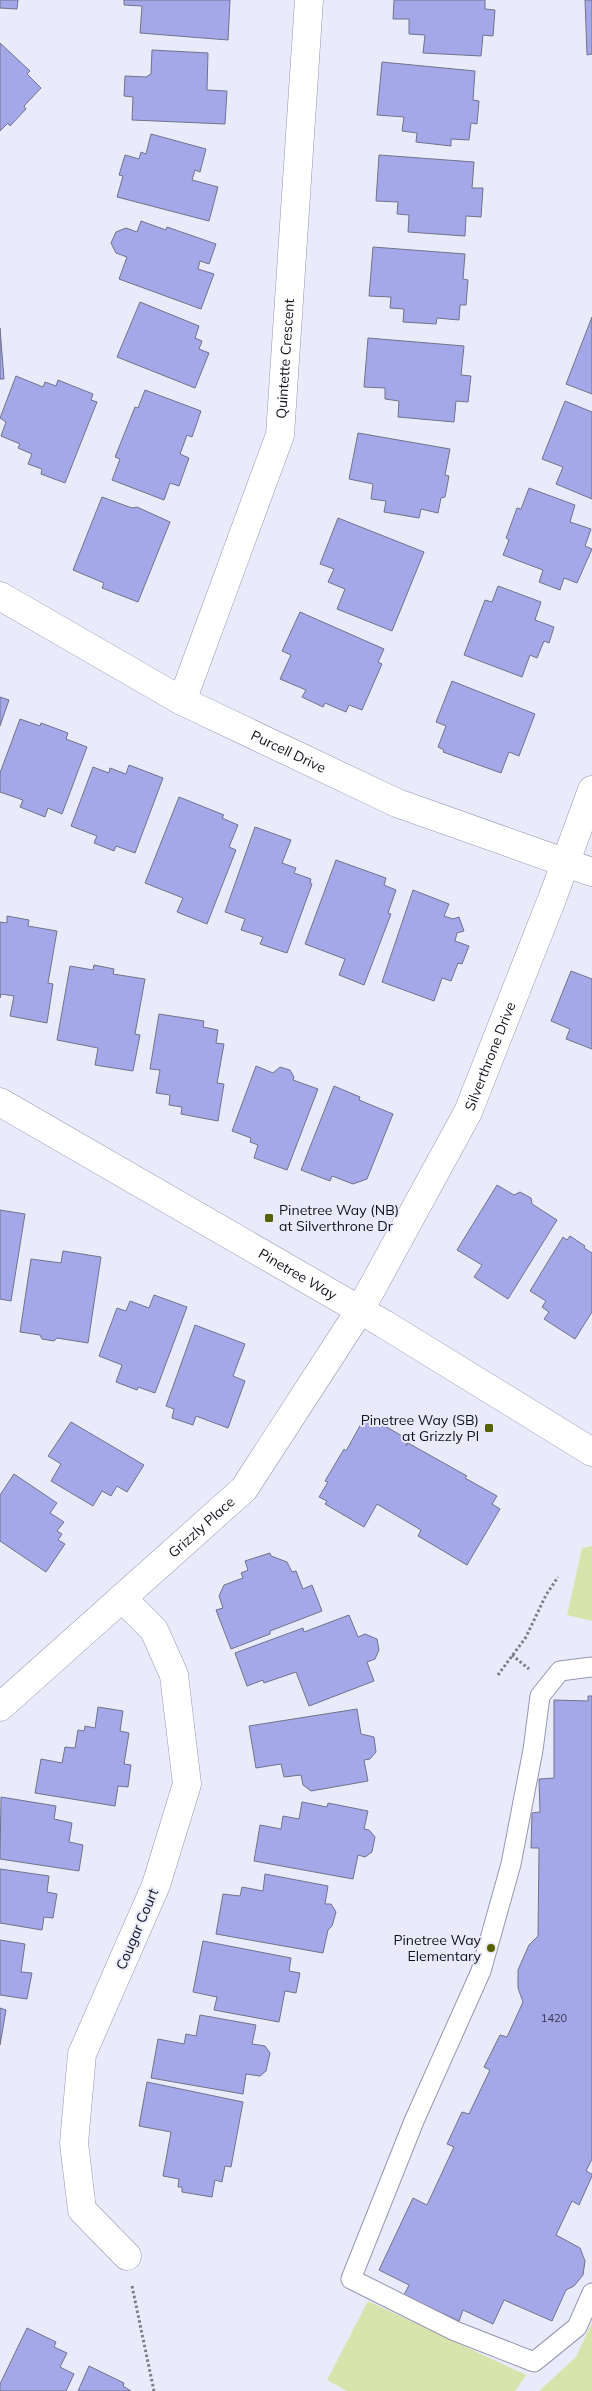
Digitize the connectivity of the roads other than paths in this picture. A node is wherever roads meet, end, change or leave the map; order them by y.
1 (309, 0) edge
2 (0, 596) edge
3 (182, 701) junction
4 (592, 790) edge
5 (566, 862) junction
6 (592, 872) edge
7 (0, 1102) edge
8 (360, 1310) junction
9 (592, 1452) edge
10 (122, 1598) junction
11 (592, 1667) edge
12 (0, 1706) edge
13 (127, 2256) road end
14 (592, 2294) edge

1 - 3 street, Quintette Crescent
2 - 3 street, Purcell Drive
3 - 5 street, Purcell Drive
4 - 5 street, Silverthrone Drive
5 - 6 street, Purcell Drive
5 - 8 street, Silverthrone Drive
7 - 8 street, Pinetree Way
8 - 9 street, Pinetree Way
8 - 10 street, Grizzly Place
10 - 12 street, Grizzly Place
10 - 13 street, Cougar Court
11 - 14 lane

